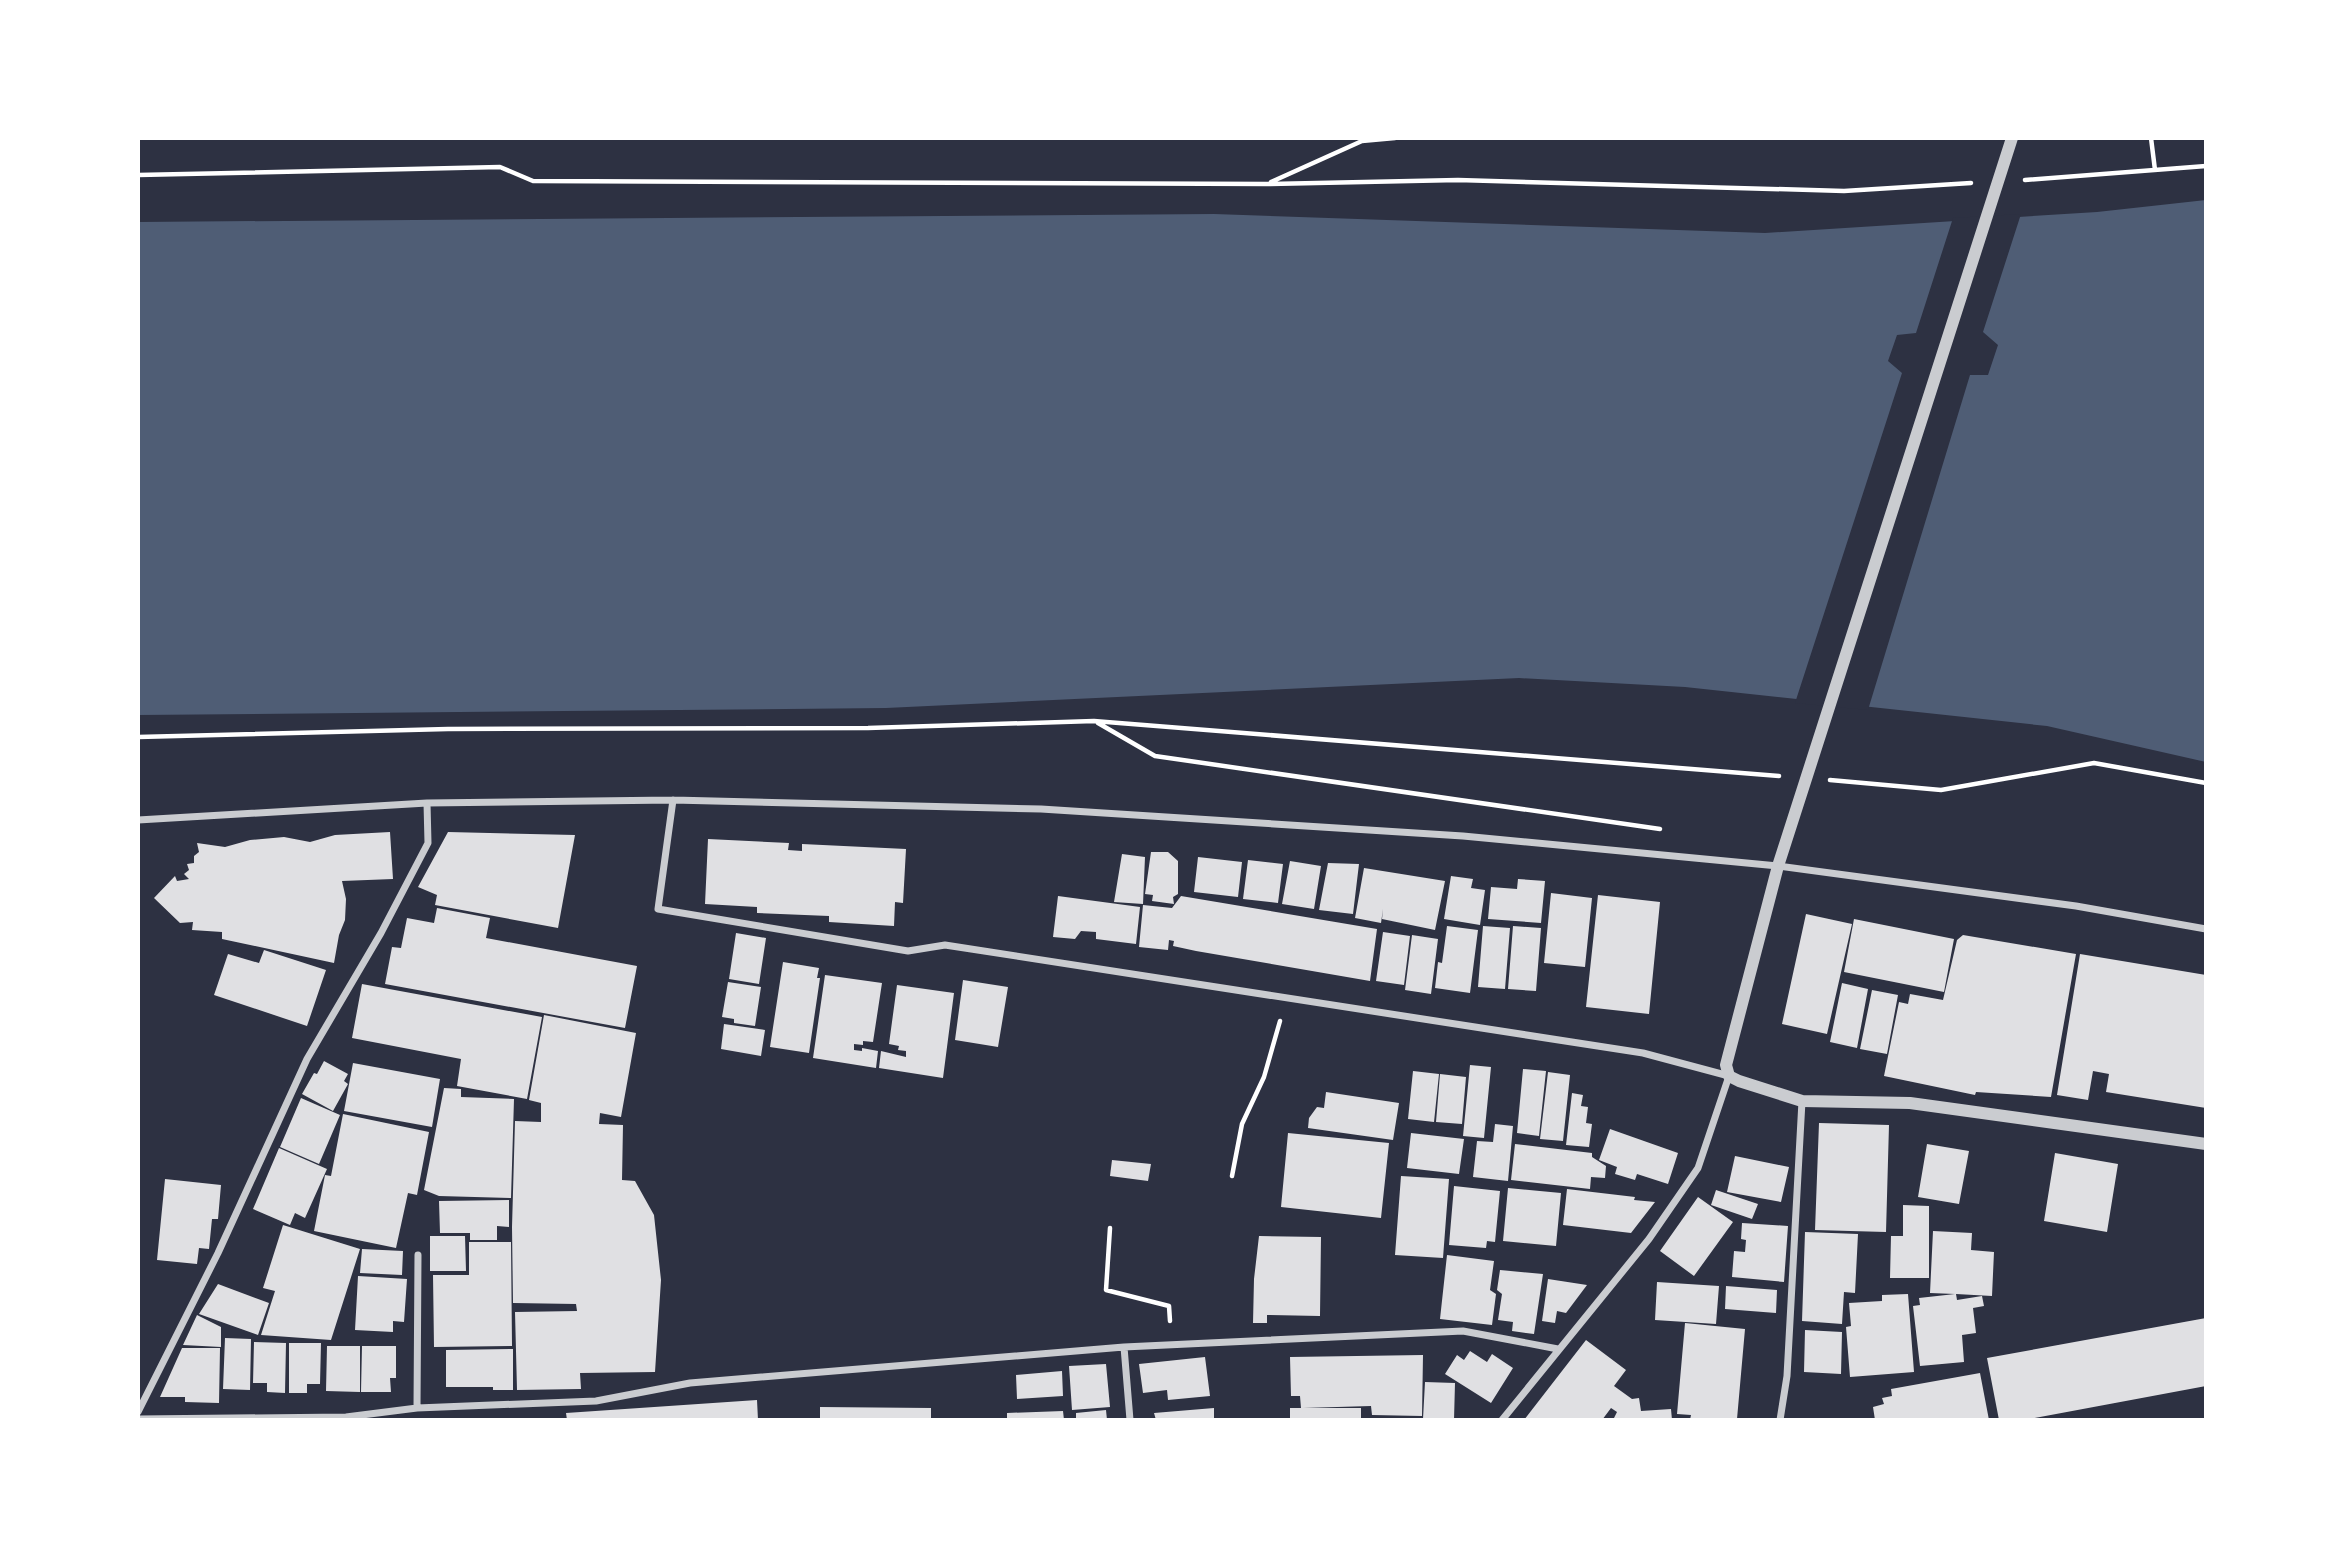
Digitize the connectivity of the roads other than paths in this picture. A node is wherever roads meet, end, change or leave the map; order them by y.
1 (2012, 138) edge
2 (673, 800) junction
3 (427, 803) junction
4 (138, 820) edge
5 (1778, 866) junction
6 (2206, 929) edge
7 (1729, 1076) junction
8 (1802, 1101) junction
9 (2206, 1144) edge
10 (418, 1255) dead end
11 (1124, 1347) junction
12 (1558, 1349) junction
13 (417, 1408) junction
14 (138, 1412) edge
15 (138, 1419) edge
16 (1130, 1420) edge
17 (1502, 1420) edge
18 (1780, 1420) edge

1 - 5 street
2 - 3 street
2 - 5 street
2 - 7 street
3 - 4 street
3 - 14 street
5 - 6 street
5 - 7 street
7 - 8 street
7 - 12 street
8 - 9 street
8 - 18 street
10 - 13 street
11 - 12 street
11 - 13 street
11 - 16 street
12 - 17 street
13 - 15 street

